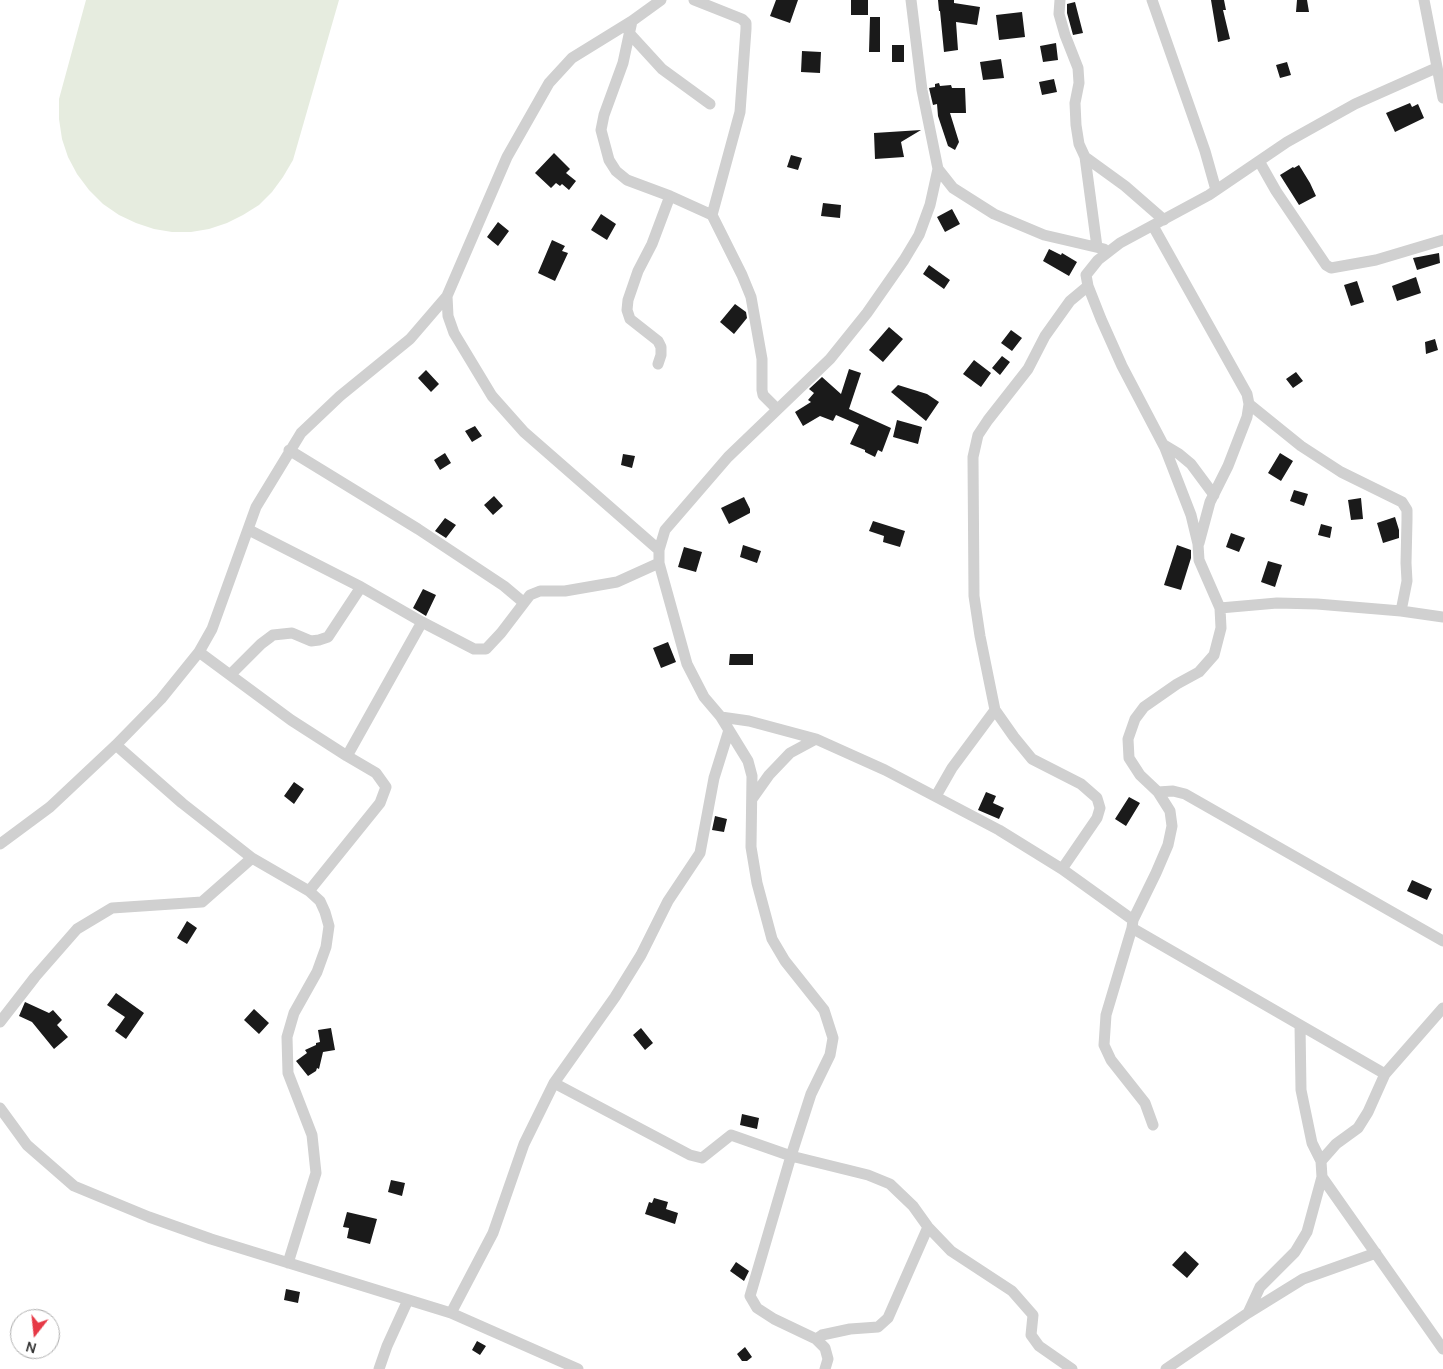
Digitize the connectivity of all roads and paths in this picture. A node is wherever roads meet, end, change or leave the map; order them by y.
1 (661, 0) edge
2 (694, 0) edge
3 (911, 0) edge
4 (1060, 0) edge
5 (1152, 0) edge
6 (1424, 0) edge
7 (632, 21) junction
8 (629, 33) junction
9 (1436, 68) junction
10 (1443, 98) edge
11 (710, 104) dead end
12 (1085, 157) junction
13 (1260, 160) junction
14 (938, 169) junction
15 (1216, 190) junction
16 (670, 196) junction
17 (712, 215) junction
18 (1164, 220) junction
19 (1153, 226) junction
20 (1443, 240) edge
21 (1097, 247) junction
22 (1109, 251) junction
23 (1088, 286) junction
24 (447, 296) junction
25 (658, 364) dead end
26 (1249, 404) junction
27 (777, 409) junction
28 (1164, 445) junction
29 (289, 450) junction
30 (1214, 495) junction
31 (249, 530) junction
32 (1198, 544) junction
33 (659, 550) junction
34 (659, 563) junction
35 (361, 587) junction
36 (523, 602) junction
37 (1220, 608) junction
38 (1401, 611) junction
39 (1443, 617) edge
40 (422, 622) junction
41 (199, 652) junction
42 (231, 674) junction
43 (995, 710) junction
44 (721, 717) junction
45 (728, 730) junction
46 (816, 739) junction
47 (116, 745) junction
48 (347, 756) junction
49 (1158, 792) junction
50 (936, 796) junction
51 (752, 799) junction
52 (0, 844) edge
53 (252, 858) junction
54 (1062, 869) junction
55 (309, 891) junction
56 (1133, 924) junction
57 (1443, 941) edge
58 (1443, 1008) edge
59 (0, 1022) edge
60 (1300, 1025) junction
61 (1385, 1074) junction
62 (554, 1083) junction
63 (0, 1108) edge
64 (1153, 1125) dead end
65 (791, 1156) junction
66 (1321, 1161) junction
67 (1322, 1177) junction
68 (928, 1227) junction
69 (1376, 1253) junction
70 (288, 1263) junction
71 (408, 1300) junction
72 (451, 1313) junction
73 (1248, 1313) junction
74 (816, 1339) junction
75 (1443, 1349) edge
76 (380, 1369) edge
77 (578, 1369) edge
78 (825, 1369) edge
79 (1072, 1369) edge
80 (1166, 1369) edge

1 - 7 street
2 - 17 street
3 - 14 street
4 - 12 street
5 - 15 street
6 - 9 street
7 - 8 street
7 - 24 street
8 - 11 street
8 - 16 street
9 - 10 street
9 - 13 street
12 - 18 street
12 - 21 street
13 - 15 street
13 - 20 street
14 - 21 street
14 - 27 street
15 - 18 street
16 - 17 street
16 - 25 street
17 - 27 street
18 - 19 street
19 - 22 street
19 - 26 street
21 - 22 street
22 - 23 street
23 - 28 street
23 - 43 street
24 - 29 street
24 - 33 street
26 - 30 street
26 - 38 street
27 - 33 street
28 - 30 street
28 - 32 street
29 - 31 street
29 - 36 street
30 - 32 street
31 - 35 street
31 - 41 street
32 - 37 street
33 - 34 street
34 - 36 street
34 - 44 street
35 - 40 street
35 - 42 street
36 - 40 street
37 - 38 street
37 - 49 street
38 - 39 street
40 - 48 street
41 - 42 street
41 - 47 street
42 - 48 street
43 - 50 street
43 - 54 street
44 - 45 street
44 - 46 street
45 - 51 street
45 - 62 street
46 - 50 street
46 - 51 street
47 - 52 street
47 - 53 street
48 - 55 street
49 - 56 street
49 - 57 street
50 - 54 street
51 - 65 street
53 - 55 street
53 - 59 street
54 - 56 street
55 - 70 street
56 - 60 street
56 - 64 street
58 - 61 street
60 - 61 street
60 - 66 street
61 - 66 street
62 - 65 street
62 - 72 street
63 - 70 street
65 - 68 street
65 - 74 street
66 - 67 street
67 - 69 street
67 - 73 street
68 - 74 street
68 - 79 street
69 - 73 street
69 - 75 street
70 - 71 street
71 - 72 street
71 - 76 street
72 - 77 street
73 - 80 street
74 - 78 street

